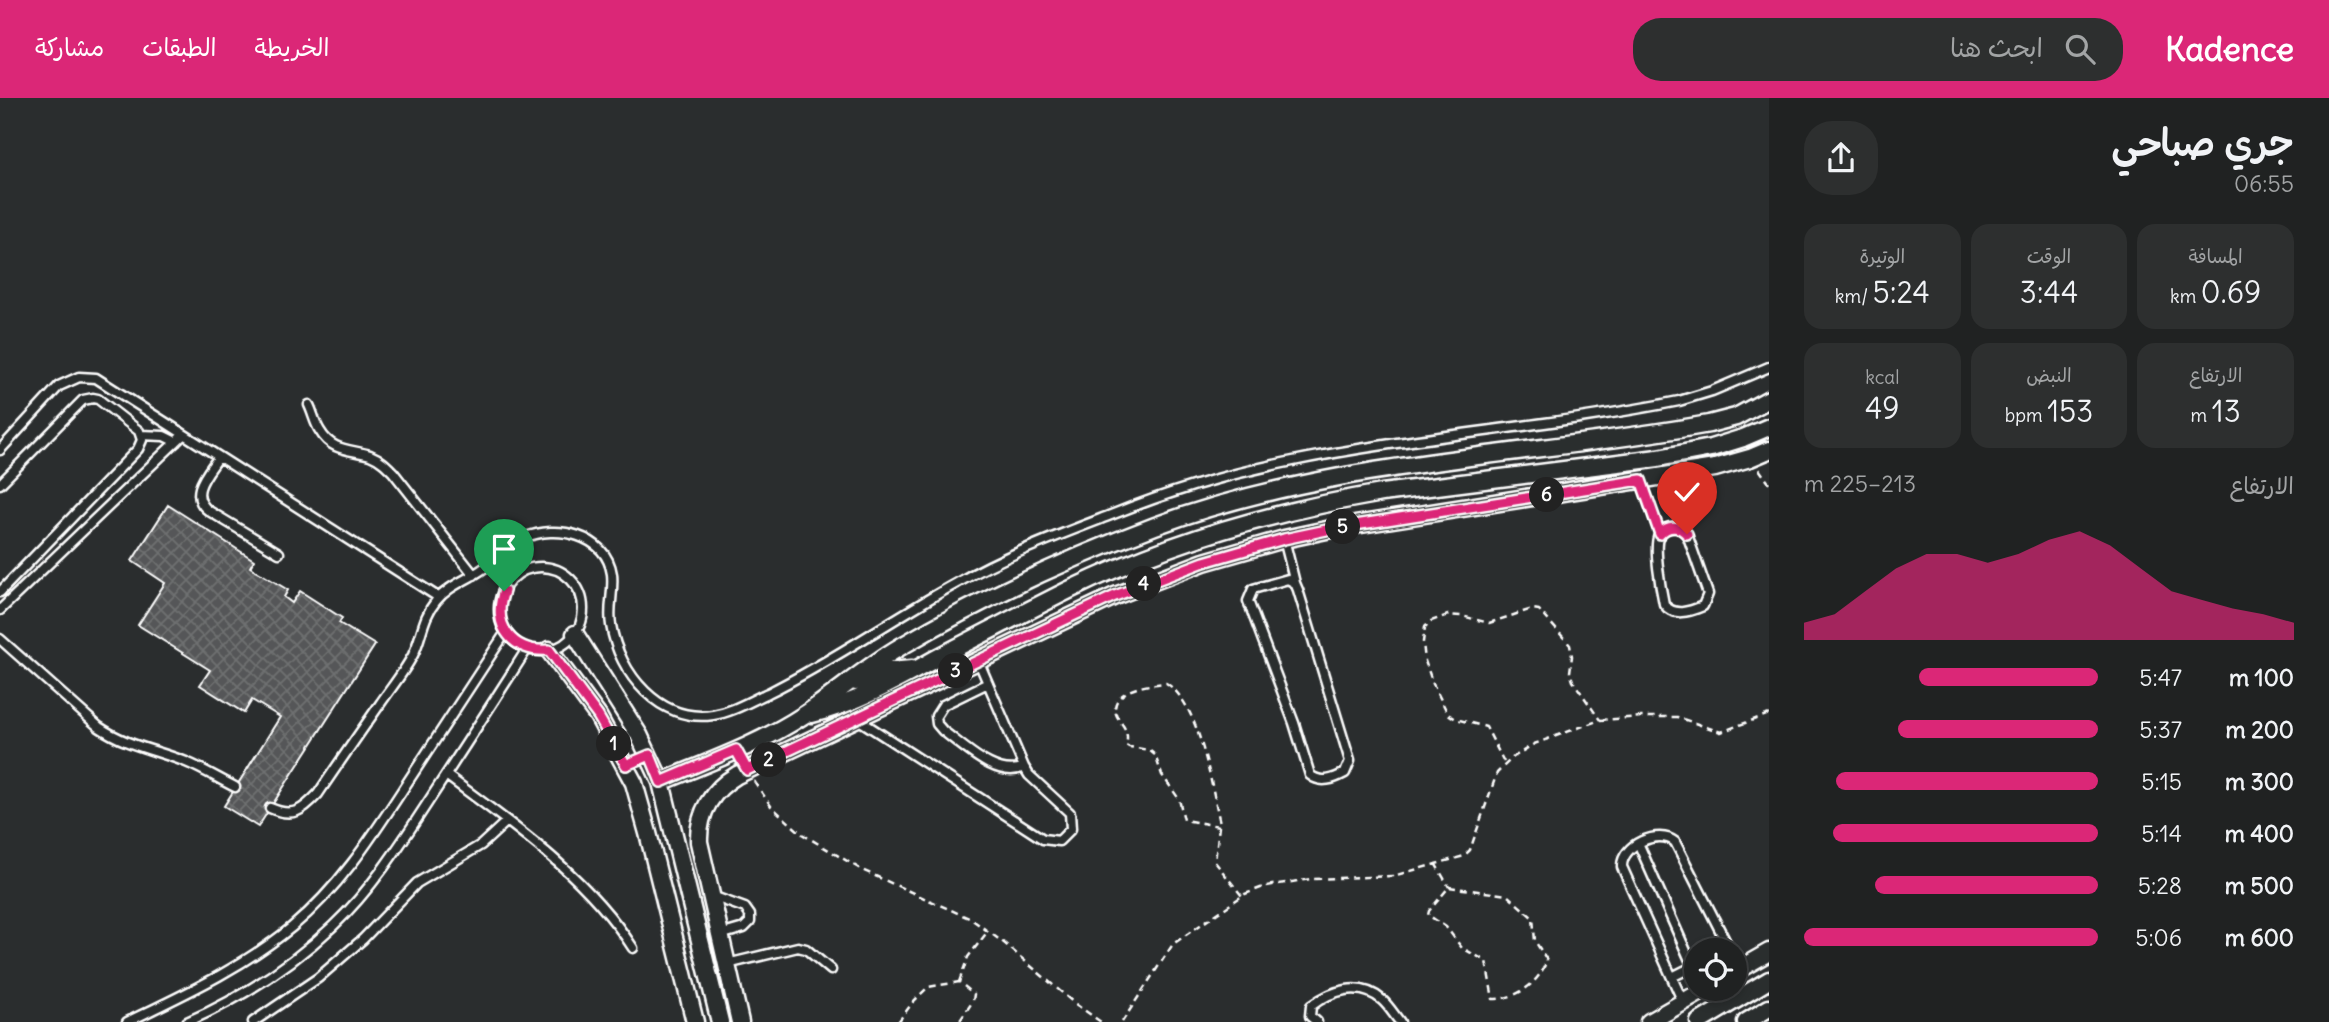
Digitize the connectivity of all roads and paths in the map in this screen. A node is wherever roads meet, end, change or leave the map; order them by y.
1 (1769, 367) edge
2 (1769, 399) edge
3 (309, 405) dead end
4 (1736, 417) junction
5 (1769, 427) edge
6 (141, 435) junction
7 (180, 438) junction
8 (1743, 438) junction
9 (0, 450) edge
10 (1769, 450) edge
11 (218, 457) junction
12 (1750, 458) junction
13 (1641, 480) junction
14 (0, 484) edge
15 (1660, 534) junction
16 (1284, 539) junction
17 (279, 553) dead end
18 (474, 575) junction
19 (1295, 583) junction
20 (0, 592) edge
21 (439, 597) junction
22 (0, 610) edge
23 (506, 632) junction
24 (575, 634) junction
25 (0, 639) edge
26 (527, 649) junction
27 (549, 650) junction
28 (978, 660) junction
29 (918, 669) junction
30 (988, 683) junction
31 (845, 685) junction
32 (1769, 715) edge
33 (802, 717) junction
34 (856, 718) junction
35 (1600, 720) junction
36 (736, 750) junction
37 (650, 755) junction
38 (1504, 764) junction
39 (626, 765) junction
40 (1024, 767) junction
41 (747, 770) junction
42 (446, 775) junction
43 (661, 782) junction
44 (235, 788) dead end
45 (270, 808) dead end
46 (507, 821) junction
47 (1219, 826) junction
48 (1639, 845) junction
49 (1435, 863) junction
50 (1449, 887) junction
51 (711, 895) junction
52 (1242, 896) junction
53 (988, 930) junction
54 (720, 934) junction
55 (1722, 938) edge
56 (1684, 944) edge
57 (633, 948) dead end
58 (1769, 952) edge
59 (1747, 962) edge
60 (727, 964) junction
61 (831, 970) dead end
62 (1684, 971) edge
63 (1672, 977) junction
64 (1769, 980) edge
65 (959, 982) junction
66 (1683, 1002) joint
67 (1769, 1008) edge
68 (127, 1022) edge
69 (187, 1022) edge
70 (253, 1022) edge
71 (695, 1022) edge
72 (720, 1022) edge
73 (740, 1022) edge
74 (898, 1022) edge
75 (959, 1022) edge
76 (1101, 1022) edge
77 (1122, 1022) edge
78 (1317, 1022) edge
79 (1400, 1022) edge
80 (1649, 1022) edge
81 (1699, 1022) edge
82 (1746, 1022) edge

1 - 18 lane
2 - 4 street
3 - 18 lane
4 - 8 street
4 - 31 street
5 - 8 street
6 - 7 lane
6 - 14 lane
6 - 20 lane
7 - 9 lane
7 - 11 lane
7 - 22 lane
8 - 12 street
8 - 29 street
10 - 12 street
11 - 17 lane
11 - 21 lane
12 - 13 street
13 - 15 lane
13 - 16 street
15 - 15 lane
16 - 19 lane
16 - 28 street
18 - 21 lane
19 - 19 lane
21 - 45 lane
23 - 24 lane
23 - 26 lane
23 - 68 lane
24 - 27 lane
24 - 37 street
25 - 44 lane
26 - 27 lane
26 - 42 lane
27 - 39 street
28 - 30 lane
28 - 34 street
29 - 31 street
29 - 33 street
30 - 40 lane
30 - 40 lane
31 - 33 street
32 - 35 path
33 - 36 street
34 - 40 lane
34 - 41 street
35 - 38 path
35 - 38 path
36 - 41 street
36 - 43 street
37 - 39 street
37 - 43 street
38 - 49 path
39 - 71 street
41 - 51 street
41 - 53 path
42 - 46 lane
42 - 69 lane
43 - 72 street
46 - 57 lane
46 - 70 lane
47 - 47 path
47 - 52 path
48 - 55 lane
48 - 56 lane
48 - 63 lane
49 - 50 path
49 - 52 path
50 - 50 path
51 - 54 street
51 - 54 lane
52 - 77 path
53 - 65 path
53 - 76 path
54 - 60 street
58 - 59 street
60 - 61 lane
60 - 73 street
62 - 63 lane
63 - 66 lane
64 - 81 street
65 - 74 path
65 - 75 path
66 - 80 street
67 - 82 street
78 - 79 lane

